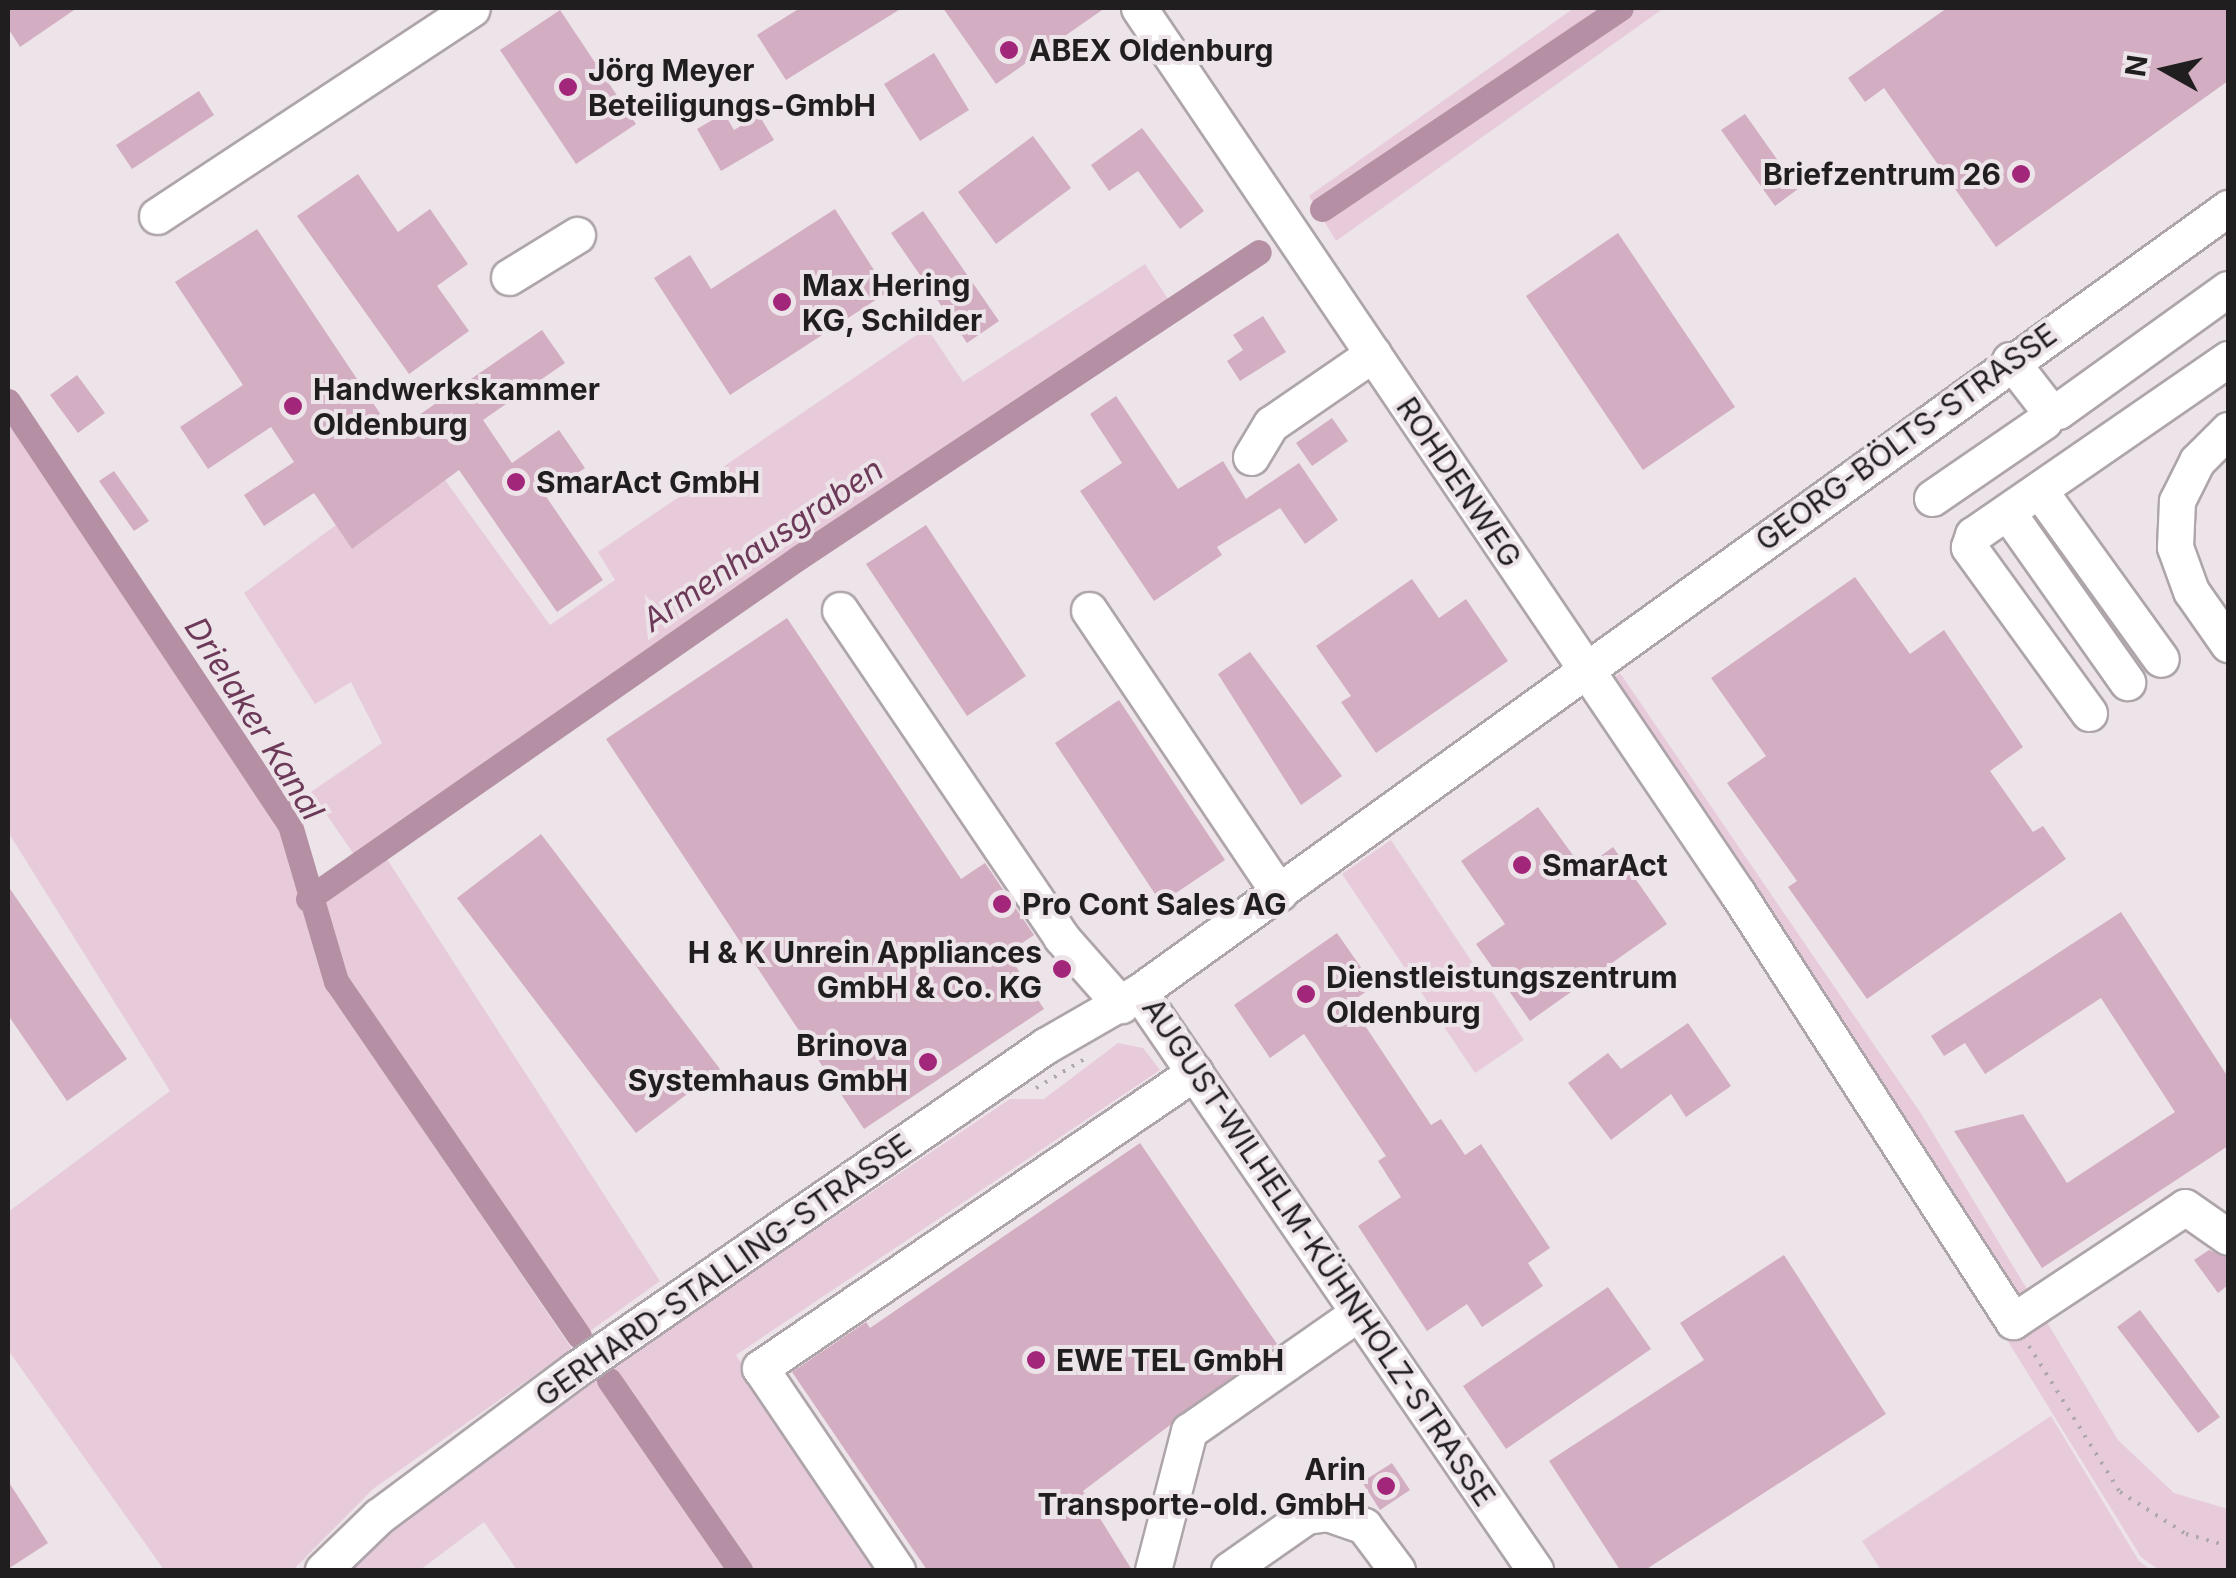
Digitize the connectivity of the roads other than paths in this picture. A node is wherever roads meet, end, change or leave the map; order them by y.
1 (472, 8) edge
2 (1139, 8) edge
3 (2228, 208) edge
4 (157, 216) dead end
5 (576, 234) dead end
6 (509, 277) dead end
7 (2228, 289) edge
8 (1373, 354) junction
9 (2228, 359) edge
10 (2010, 360) junction
11 (2056, 408) junction
12 (2228, 430) edge
13 (2096, 451) junction
14 (1251, 456) dead end
15 (2039, 490) junction
16 (1932, 498) dead end
17 (2008, 513) junction
18 (840, 610) dead end
19 (1089, 610) dead end
20 (2228, 644) edge
21 (2161, 660) dead end
22 (1587, 670) junction
23 (2127, 682) dead end
24 (2089, 713) dead end
25 (1279, 892) junction
26 (1130, 999) junction
27 (1195, 1072) junction
28 (2228, 1237) edge
29 (1357, 1314) junction
30 (323, 1570) edge
31 (897, 1570) edge
32 (1153, 1570) edge
33 (1228, 1570) edge
34 (1397, 1570) edge
35 (1535, 1570) edge

1 - 4 street
2 - 8 street, ROHDENWEG
3 - 10 street, GEORG-BÖLTS-STRASSE
5 - 6 street
7 - 11 street
8 - 14 street
8 - 22 street, ROHDENWEG
9 - 13 street
10 - 11 street
10 - 22 street, GEORG-BÖLTS-STRASSE
11 - 13 street
11 - 16 street
12 - 20 street
13 - 15 street
15 - 17 street
15 - 21 street
17 - 23 street
17 - 24 street
18 - 26 street
19 - 25 street
22 - 25 street, AUGUST-WILHELM-KÜHNHOLZ-STRASSE
22 - 28 street, ROHDENWEG
25 - 26 street, AUGUST-WILHELM-KÜHNHOLZ-STRASSE
26 - 27 street, AUGUST-WILHELM-KÜHNHOLZ-STRASSE
26 - 30 street, GERHARD-STALLING-STRASSE
27 - 29 street, AUGUST-WILHELM-KÜHNHOLZ-STRASSE
27 - 31 street
29 - 32 street
29 - 35 street, AUGUST-WILHELM-KÜHNHOLZ-STRASSE
33 - 34 street

